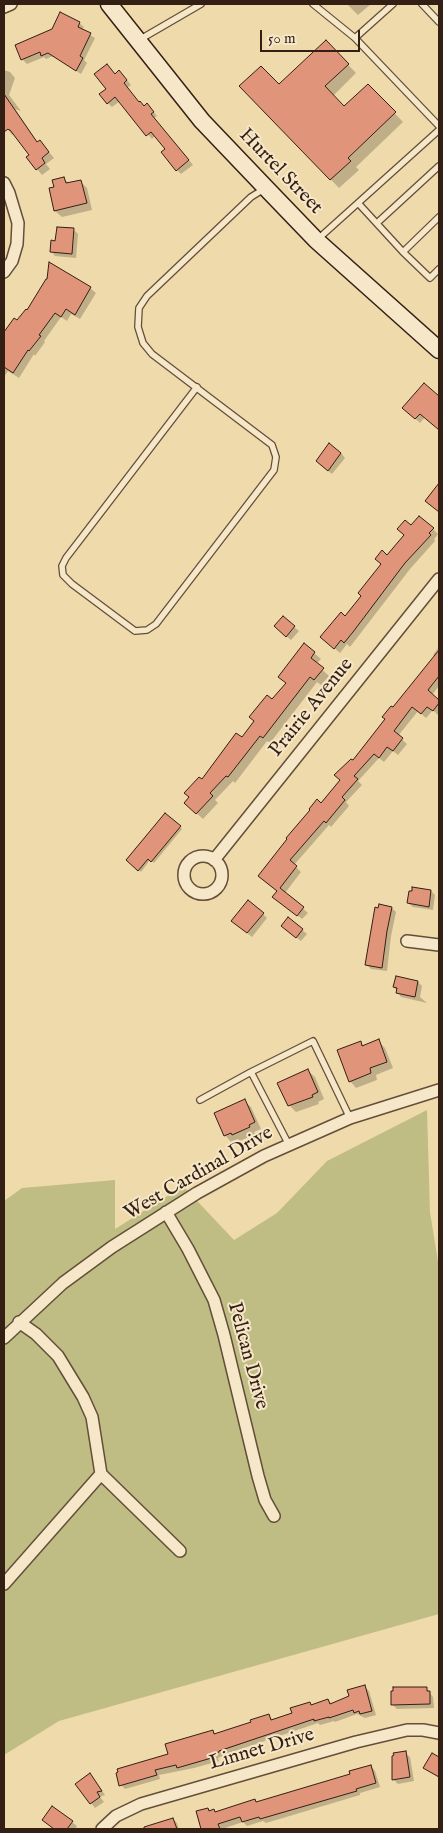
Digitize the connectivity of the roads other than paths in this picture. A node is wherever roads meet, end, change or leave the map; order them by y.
1 (11, 4) edge
2 (109, 4) edge
3 (201, 4) edge
4 (313, 4) edge
5 (393, 4) edge
6 (422, 4) edge
7 (4, 7) edge
8 (439, 22) edge
9 (355, 38) junction
10 (137, 41) junction
11 (439, 126) edge
12 (439, 130) edge
13 (439, 166) edge
14 (4, 183) edge
15 (265, 188) junction
16 (358, 203) junction
17 (439, 217) edge
18 (377, 223) junction
19 (316, 240) junction
20 (403, 252) junction
21 (439, 269) edge
22 (4, 272) edge
23 (439, 350) edge
24 (197, 387) junction
25 (439, 579) edge
26 (214, 860) dead end
27 (407, 941) dead end
28 (439, 945) edge
29 (251, 1072) junction
30 (439, 1090) edge
31 (200, 1100) dead end
32 (350, 1118) junction
33 (289, 1145) junction
34 (166, 1212) junction
35 (19, 1322) junction
36 (4, 1338) edge
37 (101, 1474) junction
38 (274, 1516) dead end
39 (180, 1551) dead end
40 (4, 1584) edge
41 (439, 1733) edge
42 (102, 1829) edge

1 - 7 street
2 - 10 street, Hurtel Street
3 - 10 lane
4 - 9 lane
5 - 9 lane
6 - 8 lane
9 - 11 lane
10 - 15 street, Hurtel Street
12 - 16 lane
13 - 18 lane
14 - 22 street
15 - 19 street, Hurtel Street
15 - 24 lane
16 - 18 lane
16 - 19 lane
17 - 20 lane
18 - 20 lane
19 - 23 street, Hurtel Street
20 - 21 lane
24 - 24 lane
25 - 26 street, Prairie Avenue
27 - 28 street
29 - 31 lane
29 - 32 lane
29 - 33 lane
30 - 32 street, West Cardinal Drive
32 - 33 street, West Cardinal Drive
33 - 34 street, West Cardinal Drive
34 - 35 street, West Cardinal Drive
34 - 38 street, Pelican Drive
35 - 36 street, West Cardinal Drive
35 - 37 street
37 - 39 street
37 - 40 street
41 - 42 street, Linnet Drive

